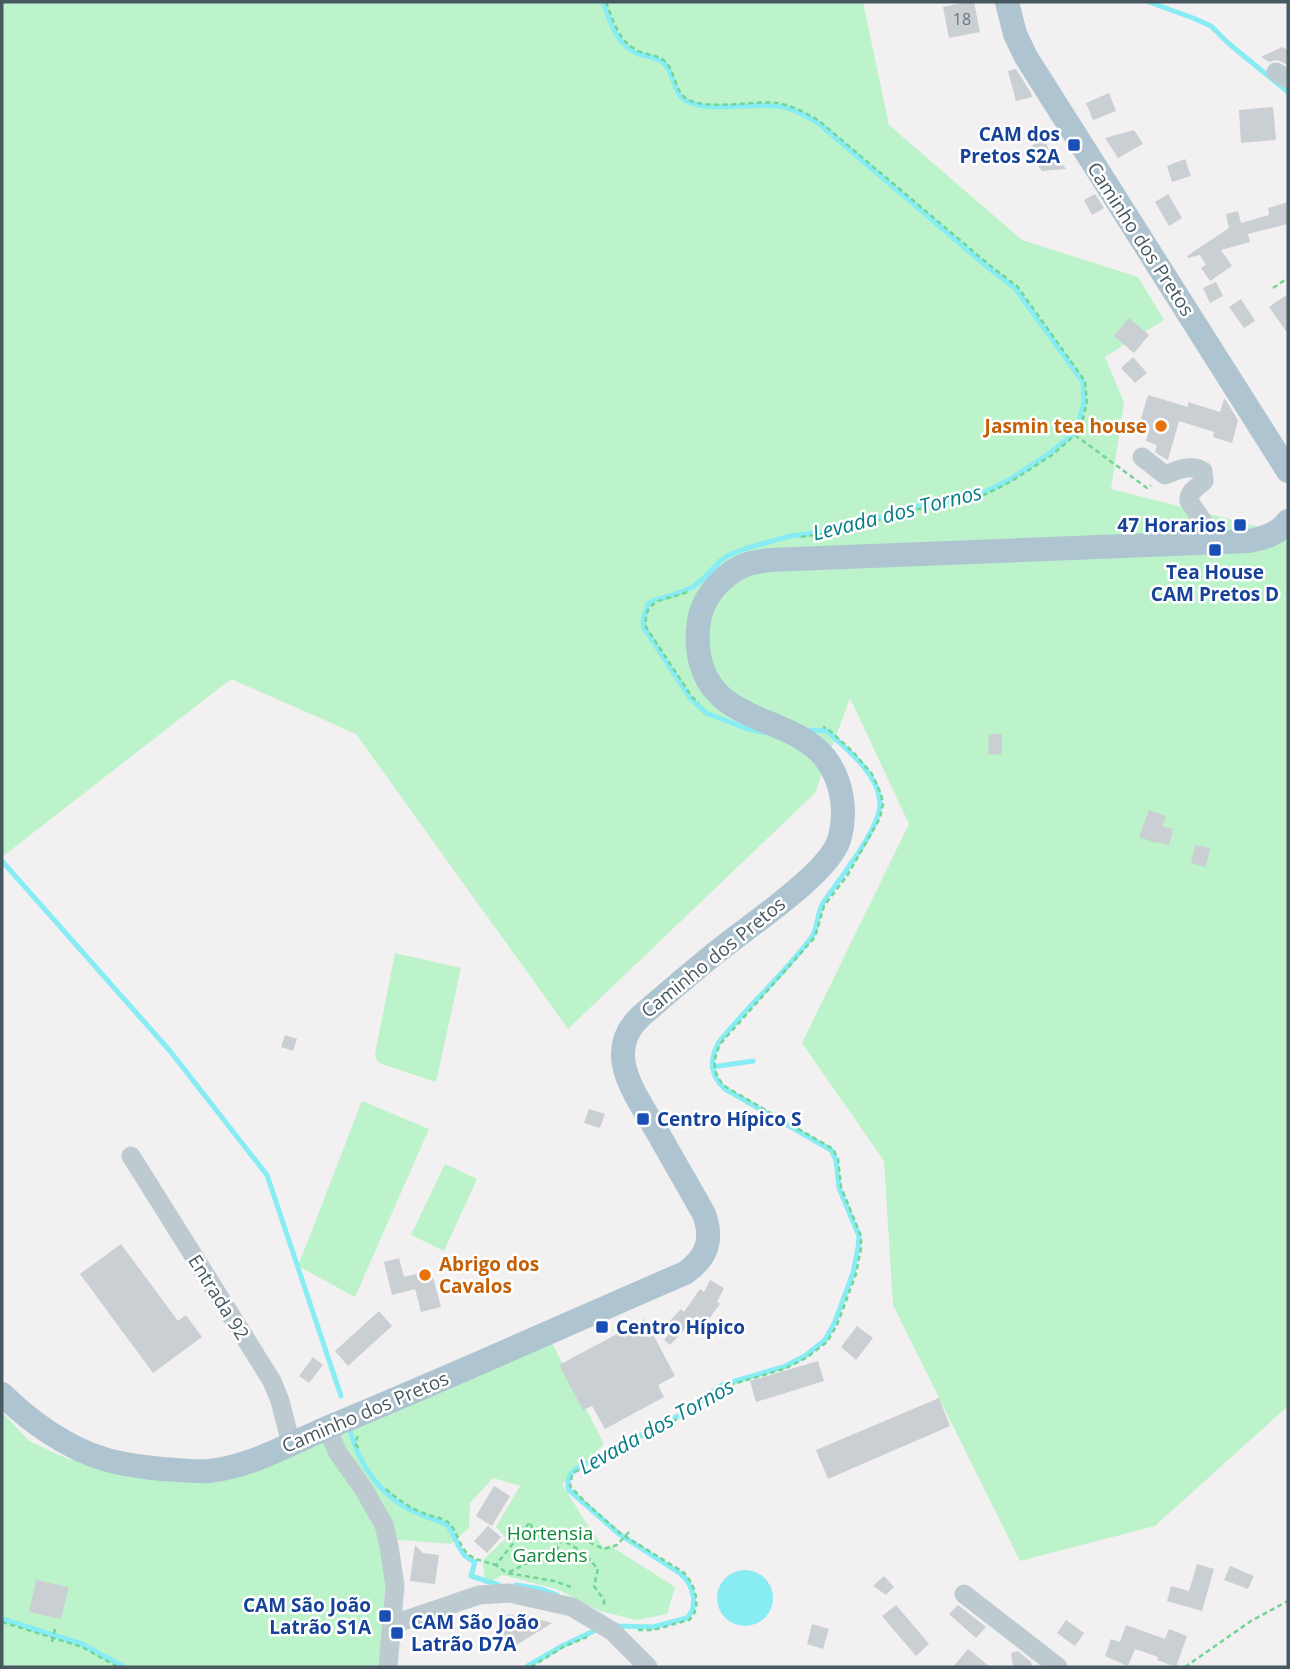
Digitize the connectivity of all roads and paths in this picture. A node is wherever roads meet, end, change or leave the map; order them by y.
1 (606, 2) edge
2 (1007, 2) edge
3 (1288, 278) edge
4 (1273, 288) dead end
5 (1075, 435) junction
6 (1142, 457) dead end
7 (1288, 471) edge
8 (1165, 475) junction
9 (1288, 521) edge
10 (790, 539) dead end
11 (1217, 542) junction
12 (694, 589) dead end
13 (699, 704) dead end
14 (820, 727) dead end
15 (131, 1156) dead end
16 (2, 1394) edge
17 (363, 1413) junction
18 (327, 1428) junction
19 (291, 1444) junction
20 (360, 1453) dead end
21 (381, 1485) dead end
22 (631, 1531) dead end
23 (562, 1541) junction
24 (496, 1565) junction
25 (507, 1573) junction
26 (571, 1587) dead end
27 (964, 1594) dead end
28 (1288, 1601) edge
29 (2, 1622) edge
30 (391, 1625) junction
31 (55, 1629) dead end
32 (633, 1630) dead end
33 (599, 1631) junction
34 (52, 1642) dead end
35 (118, 1667) edge
36 (388, 1667) edge
37 (531, 1667) edge
38 (648, 1667) edge
39 (1058, 1667) edge
40 (1185, 1667) edge

1 - 5 path
2 - 7 main road, Caminho dos Pretos
3 - 4 path
5 - 8 path
5 - 10 path
6 - 8 street
8 - 11 street
9 - 11 main road, Caminho dos Pretos
11 - 17 main road, Caminho dos Pretos
12 - 13 path
14 - 32 path
15 - 19 street, Entrada 92
16 - 19 main road, Caminho dos Pretos
17 - 18 main road, Caminho dos Pretos
17 - 20 path
18 - 19 main road, Caminho dos Pretos
18 - 30 street
21 - 24 path
22 - 23 path
23 - 24 path
23 - 25 path
23 - 33 path
24 - 25 path
25 - 26 path
27 - 39 street
28 - 40 path
29 - 35 path
30 - 33 street
30 - 36 street
31 - 34 path, bridge
33 - 37 path
33 - 38 street

